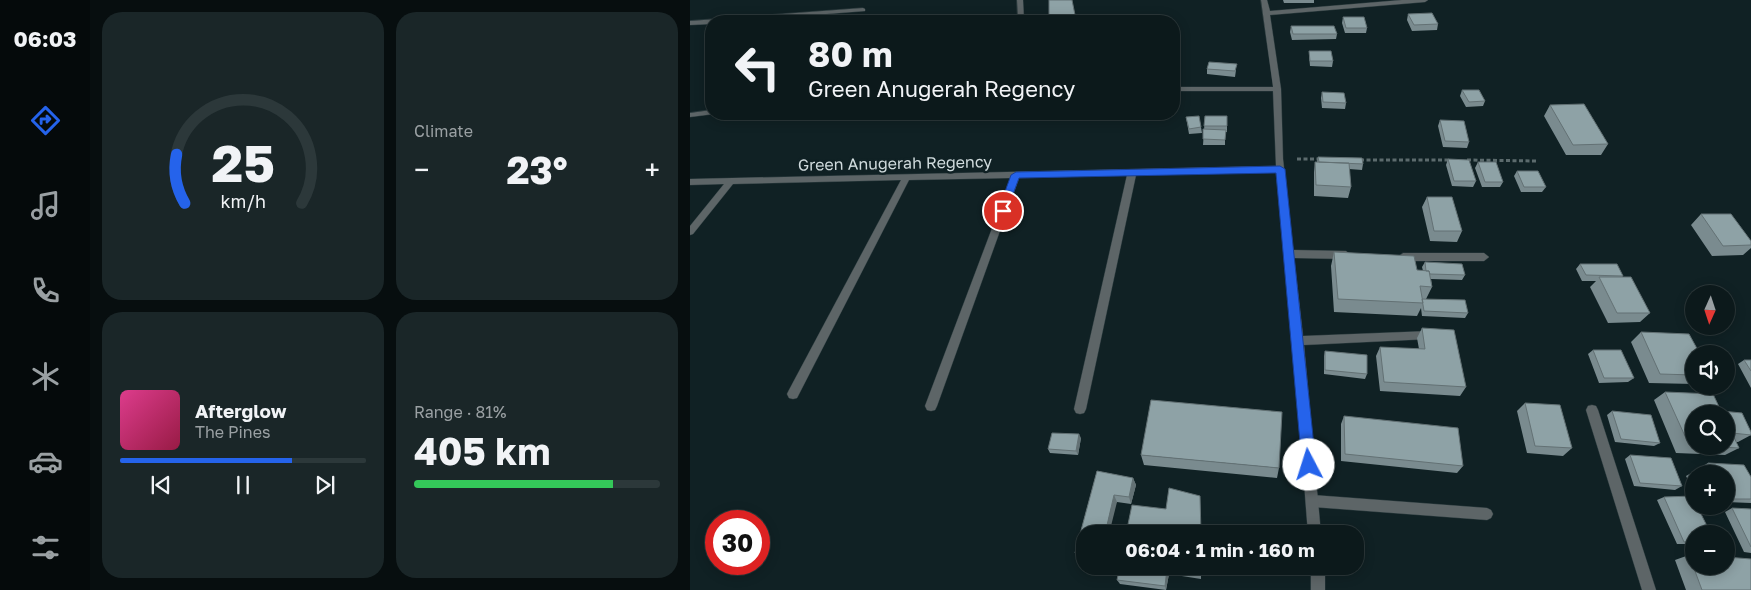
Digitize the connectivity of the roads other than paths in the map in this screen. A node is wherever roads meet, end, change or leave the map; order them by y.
1 (1020, 0) edge
2 (1264, 0) edge
3 (1425, 0) edge
4 (863, 10) dead end
5 (1267, 13) junction
6 (795, 15) edge
7 (1021, 15) edge
8 (705, 22) edge
9 (690, 23) edge
10 (1180, 89) edge
11 (1277, 89) junction
12 (705, 113) edge
13 (690, 114) edge
14 (1280, 164) junction
15 (1132, 172) junction
16 (1016, 175) junction
17 (906, 178) junction
18 (731, 181) junction
19 (690, 182) edge
20 (690, 232) edge
21 (1289, 254) junction
22 (1355, 256) edge
23 (1392, 257) edge
24 (1484, 258) dead end
25 (1442, 335) edge
26 (1298, 341) junction
27 (793, 394) dead end
28 (931, 406) dead end
29 (1080, 409) dead end
30 (1592, 410) dead end
31 (1313, 501) junction
32 (1487, 514) dead end
33 (1314, 525) edge
34 (1318, 575) edge
35 (1318, 590) edge
36 (1649, 590) edge

1 - 7 street
2 - 5 street
3 - 5 street
4 - 6 street
5 - 11 street
8 - 9 street
10 - 11 street
11 - 14 street
12 - 13 street
14 - 15 street, Green Anugerah Regency
14 - 21 street
15 - 16 street, Green Anugerah Regency
15 - 29 street
16 - 17 street, Green Anugerah Regency
16 - 28 street
17 - 18 street, Green Anugerah Regency
17 - 27 street
18 - 19 street, Green Anugerah Regency
18 - 20 street
21 - 22 street
21 - 26 street
23 - 24 street
25 - 26 street
26 - 31 street
30 - 36 street
31 - 32 street
31 - 33 street
34 - 35 street

